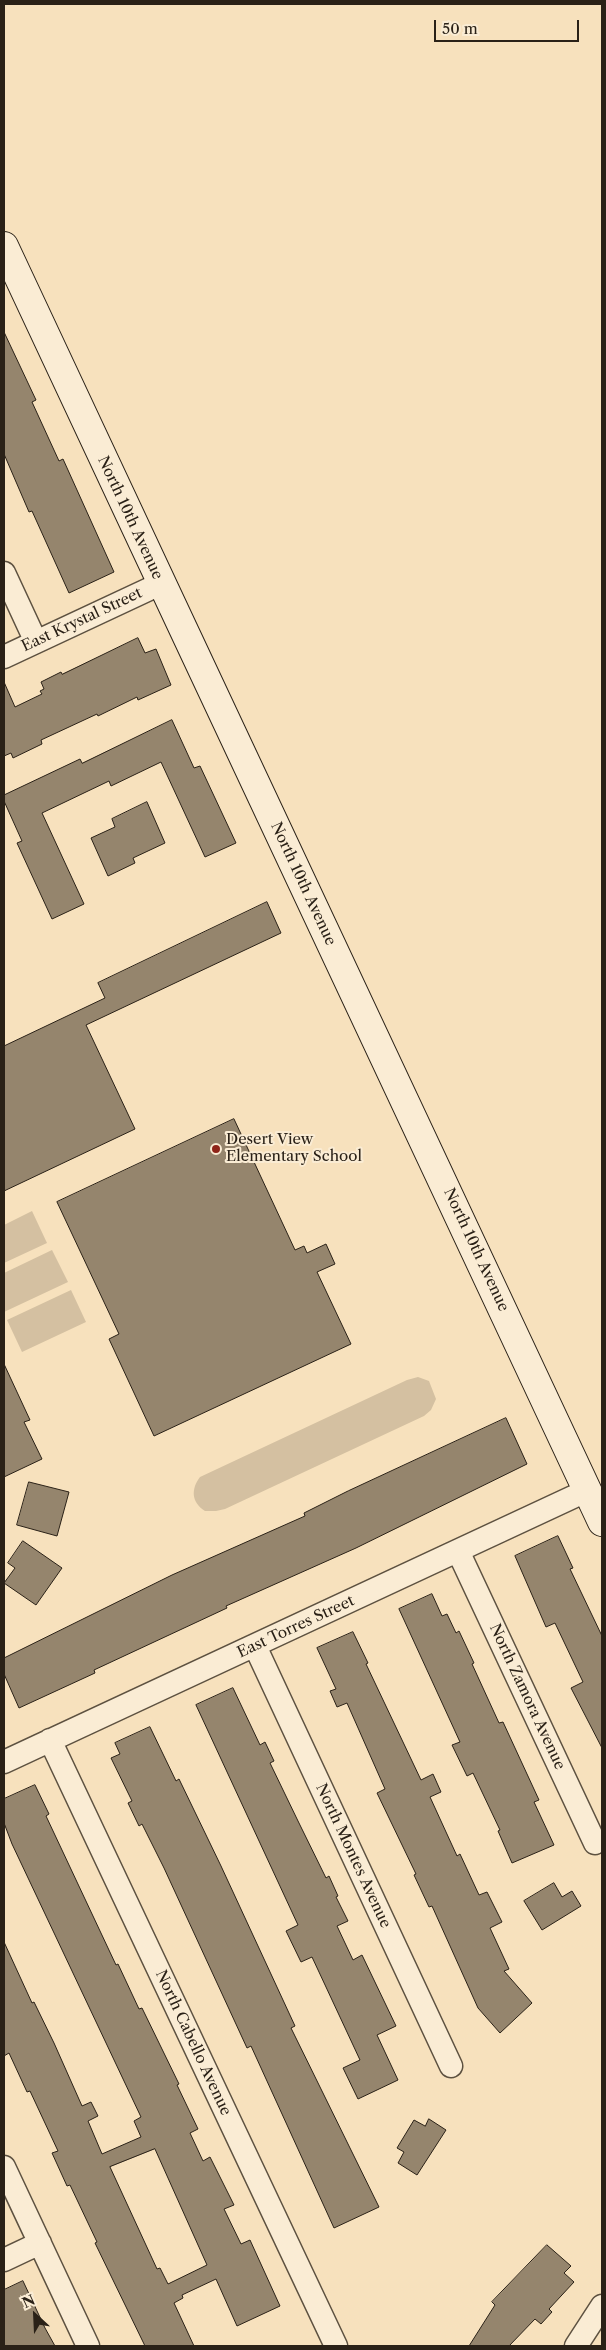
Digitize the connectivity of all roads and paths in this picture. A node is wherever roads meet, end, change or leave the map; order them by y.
1 (4, 246) edge
2 (4, 573) edge
3 (160, 584) junction
4 (36, 642) junction
5 (4, 657) edge
6 (588, 1490) junction
7 (602, 1522) edge
8 (458, 1551) junction
9 (255, 1646) junction
10 (50, 1740) junction
11 (4, 1762) edge
12 (595, 1842) dead end
13 (450, 2066) dead end
14 (4, 2167) edge
15 (40, 2243) junction
16 (4, 2260) edge
17 (602, 2306) edge
18 (88, 2346) edge
19 (336, 2346) edge
20 (576, 2346) edge

1 - 3 main road, North 10th Avenue
2 - 4 street
3 - 4 street, East Krystal Street
3 - 6 main road, North 10th Avenue
4 - 5 street, East Krystal Street
6 - 7 main road, North 10th Avenue
6 - 8 street, East Torres Street
8 - 9 street, East Torres Street
8 - 12 street, North Zamora Avenue
9 - 10 street, East Torres Street
9 - 13 street, North Montes Avenue
10 - 11 street, East Torres Street
10 - 19 street, North Cabello Avenue
14 - 15 street
15 - 16 street
15 - 18 street
17 - 20 street

